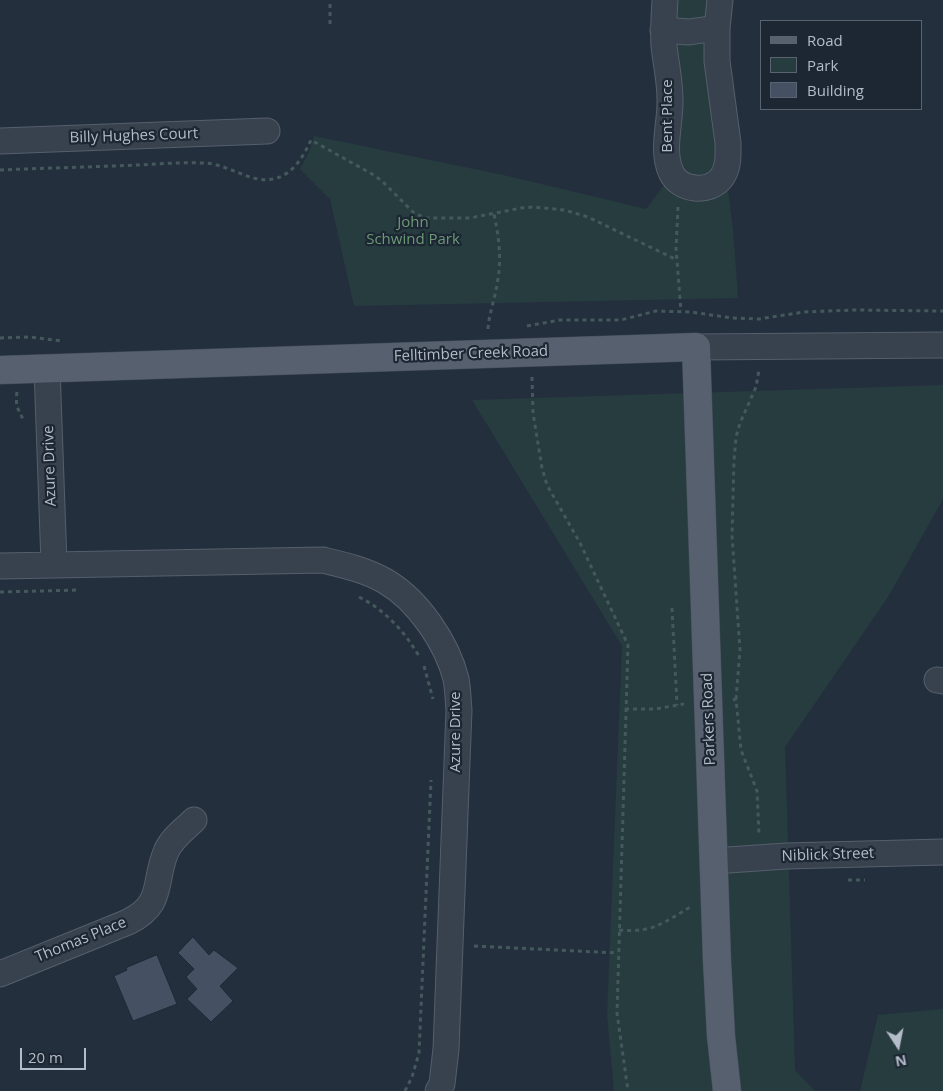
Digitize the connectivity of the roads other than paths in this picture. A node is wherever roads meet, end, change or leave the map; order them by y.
1 (664, 0) edge
2 (720, 0) edge
3 (717, 28) junction
4 (663, 30) junction
5 (267, 131) dead end
6 (0, 141) edge
7 (943, 345) edge
8 (696, 347) junction
9 (47, 368) junction
10 (9, 369) edge
11 (54, 564) junction
12 (0, 566) edge
13 (194, 820) dead end
14 (943, 852) edge
15 (714, 861) junction
16 (0, 974) edge
17 (438, 1091) edge
18 (727, 1091) edge

1 - 4 street, Bent Place
2 - 3 street
3 - 4 street
3 - 4 street, Bent Place
5 - 6 street, Billy Hughes Court
7 - 8 street, Felltimber Creek Road
8 - 9 main road, Felltimber Creek Road
8 - 15 main road, Parkers Road
9 - 10 main road, Felltimber Creek Road
9 - 11 street, Azure Drive
11 - 12 street, Azure Drive
11 - 17 street, Azure Drive
13 - 16 street, Thomas Place
14 - 15 street, Niblick Street
15 - 18 main road, Parkers Road

